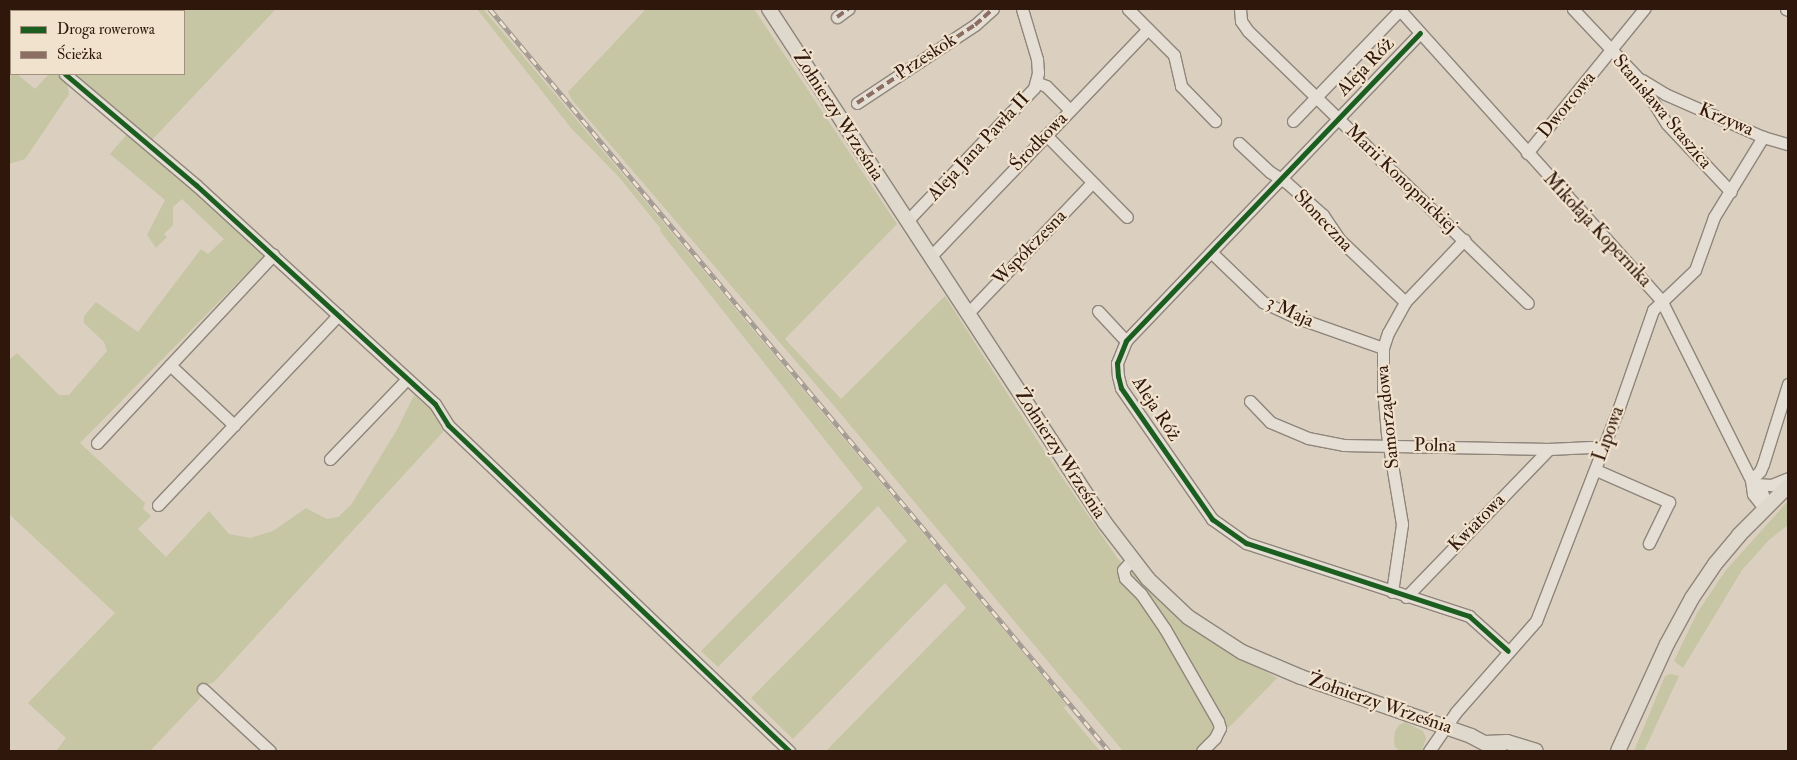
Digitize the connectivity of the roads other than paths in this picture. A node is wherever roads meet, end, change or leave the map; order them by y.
1 (769, 9) edge
2 (848, 9) edge
3 (993, 9) edge
4 (1022, 9) edge
5 (1128, 9) edge
6 (1240, 9) edge
7 (1399, 9) edge
8 (1573, 9) edge
9 (1644, 9) edge
10 (837, 17) dead end
11 (1148, 29) junction
12 (1420, 33) junction
13 (1611, 51) junction
14 (66, 75) edge
15 (1638, 78) junction
16 (1036, 82) junction
17 (1316, 97) junction
18 (857, 103) dead end
19 (1070, 110) junction
20 (1338, 118) junction
21 (1215, 121) dead end
22 (1293, 121) dead end
23 (1046, 135) junction
24 (1764, 137) junction
25 (1239, 143) dead end
26 (1788, 144) edge
27 (1527, 153) junction
28 (1280, 178) junction
29 (1092, 183) junction
30 (1731, 192) junction
31 (1127, 217) dead end
32 (907, 221) junction
33 (1464, 240) junction
34 (1212, 253) junction
35 (273, 255) junction
36 (931, 256) junction
37 (1661, 300) junction
38 (1405, 302) junction
39 (1528, 303) dead end
40 (1098, 311) dead end
41 (968, 313) junction
42 (338, 315) junction
43 (1126, 341) junction
44 (1383, 348) junction
45 (170, 366) junction
46 (407, 379) junction
47 (1788, 384) edge
48 (1250, 401) dead end
49 (234, 425) junction
50 (97, 443) dead end
51 (1389, 446) junction
52 (1549, 448) junction
53 (1603, 450) junction
54 (330, 459) dead end
55 (1596, 470) junction
56 (1788, 478) edge
57 (1753, 482) junction
58 (1788, 486) edge
59 (158, 505) dead end
60 (1765, 507) junction
61 (1649, 543) dead end
62 (1132, 560) junction
63 (1392, 592) junction
64 (1406, 596) junction
65 (1508, 651) junction
66 (203, 688) dead end
67 (1629, 726) junction
68 (1445, 727) junction
69 (1486, 743) junction
70 (270, 751) edge
71 (789, 751) edge
72 (1202, 751) edge
73 (1429, 751) edge
74 (1499, 751) edge
75 (1536, 751) edge
76 (1610, 751) edge
77 (1618, 751) edge

1 - 32 main road, Żołnierzy Września
2 - 10 street
3 - 18 street, Przeskok
4 - 16 street, Aleja Jana Pawła II
5 - 11 street
6 - 17 street, Marii Konopnickiej
7 - 12 street, Mikołaja Kopernika
7 - 17 street
8 - 13 street, Stanisława Staszica
9 - 13 street, Dworcowa
11 - 19 street, Środkowa
11 - 21 street
12 - 20 street, Aleja Róż
12 - 27 street, Mikołaja Kopernika
13 - 15 street, Stanisława Staszica
13 - 27 street, Dworcowa
14 - 35 street
15 - 24 street, Krzywa
15 - 30 street, Stanisława Staszica
16 - 19 street
16 - 32 street, Aleja Jana Pawła II
17 - 20 street, Marii Konopnickiej
17 - 22 street
19 - 23 street, Środkowa
20 - 28 street, Aleja Róż
20 - 33 street, Marii Konopnickiej
23 - 29 street
23 - 36 street, Środkowa
24 - 26 street, Krzywa
24 - 30 street, Lipowa
25 - 28 street, Słoneczna
27 - 37 street, Mikołaja Kopernika
28 - 34 street, Aleja Róż
28 - 38 street, Słoneczna
29 - 31 street
29 - 41 street, Współczesna
30 - 37 street, Lipowa
32 - 36 main road, Żołnierzy Września
33 - 38 street, Samorządowa
33 - 39 street, Marii Konopnickiej
34 - 43 street, Aleja Róż
34 - 44 street, 3 Maja
35 - 42 street
35 - 45 street
36 - 41 main road, Żołnierzy Września
37 - 53 street, Lipowa
37 - 57 street, Mikołaja Kopernika
38 - 44 street, Samorządowa
40 - 43 street
41 - 62 main road, Żołnierzy Września
42 - 46 street
42 - 49 street
43 - 63 street, Aleja Róż
44 - 51 street, Samorządowa
45 - 49 street
45 - 50 street
46 - 54 street
46 - 71 street
47 - 57 street
48 - 51 street, Polna
49 - 59 street
51 - 52 street, Polna
51 - 63 street, Samorządowa
52 - 53 street, Polna
52 - 64 street, Kwiatowa
53 - 55 street, Lipowa
55 - 61 street
55 - 65 street, Lipowa
56 - 57 street
57 - 60 street, Mikołaja Kopernika
58 - 60 main road
60 - 67 main road
62 - 68 main road, Żołnierzy Września
62 - 72 street
63 - 64 street, Aleja Róż
64 - 65 street, Aleja Róż
65 - 68 street, Lipowa
66 - 70 street
67 - 76 main road
67 - 77 main road
68 - 69 main road, Żołnierzy Września
68 - 73 street, Lipowa
69 - 74 main road, Żołnierzy Września
69 - 75 main road, Żołnierzy Września

